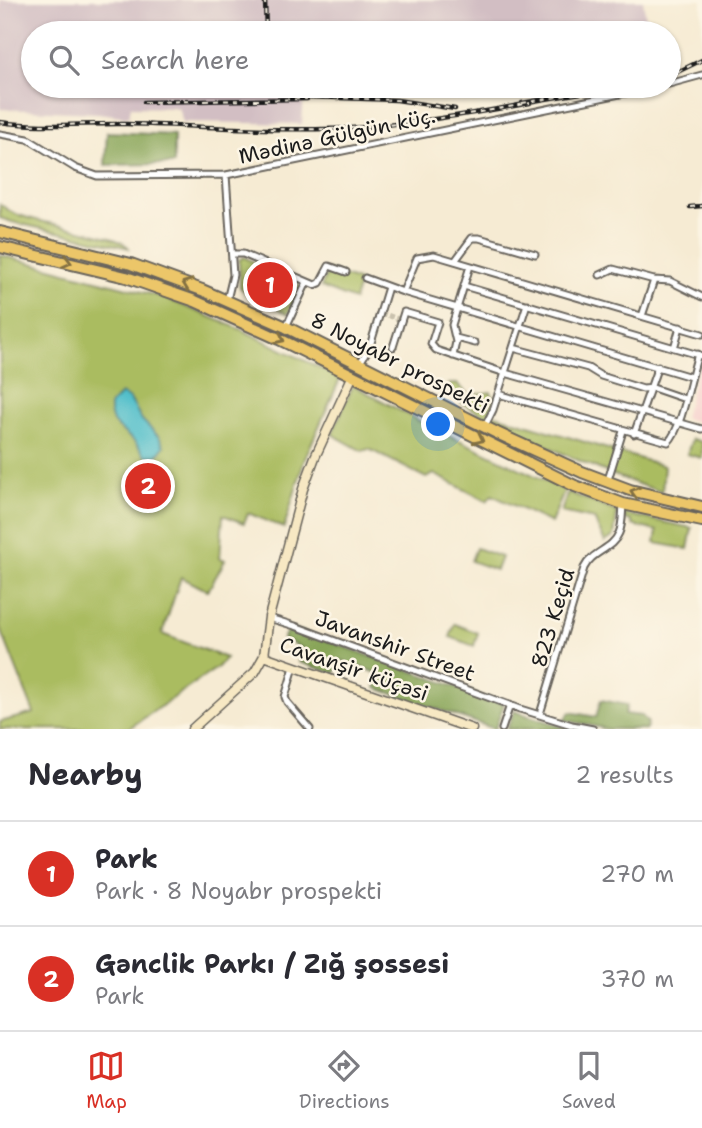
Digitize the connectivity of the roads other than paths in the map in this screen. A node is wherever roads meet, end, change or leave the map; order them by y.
1 (702, 75) edge
2 (681, 81) edge
3 (601, 98) edge
4 (0, 134) edge
5 (226, 175) junction
6 (0, 232) edge
7 (0, 247) edge
8 (232, 254) junction
9 (535, 254) dead end
10 (455, 261) junction
11 (470, 266) junction
12 (346, 272) dead end
13 (600, 275) dead end
14 (365, 278) dead end
15 (653, 279) junction
16 (307, 282) junction
17 (464, 286) junction
18 (388, 287) junction
19 (403, 292) junction
20 (702, 297) edge
21 (227, 300) junction
22 (527, 304) junction
23 (457, 307) junction
24 (642, 316) junction
25 (520, 325) junction
26 (286, 327) junction
27 (680, 327) junction
28 (702, 334) edge
29 (456, 338) junction
30 (475, 343) dead end
31 (393, 346) dead end
32 (513, 348) junction
33 (674, 348) junction
34 (700, 355) edge
35 (453, 356) junction
36 (360, 363) junction
37 (658, 366) junction
38 (505, 373) junction
39 (353, 375) junction
40 (691, 377) junction
41 (650, 388) junction
42 (498, 394) junction
43 (685, 399) junction
44 (642, 411) junction
45 (679, 423) junction
46 (485, 427) junction
47 (702, 429) edge
48 (623, 431) junction
49 (634, 434) junction
50 (607, 483) junction
51 (623, 504) junction
52 (702, 507) edge
53 (702, 521) edge
54 (268, 618) junction
55 (264, 656) junction
56 (294, 667) junction
57 (510, 705) junction
58 (540, 714) junction
59 (192, 729) edge
60 (310, 729) edge
61 (472, 729) edge
62 (502, 729) edge
63 (593, 729) edge

1 - 2 street
3 - 5 street, Mədinə Gülgün küç.
4 - 5 street, Mədinə Gülgün küç.
5 - 8 street
21 -> 6 highway, 8 Noyabr prospekti
7 -> 39 highway, 8 Noyabr prospekti
8 - 16 street
8 - 21 street
9 - 10 street
10 - 11 street
10 - 19 street
11 - 17 street
11 - 24 street
12 - 16 street
13 - 15 street
14 - 18 street
15 - 20 street
15 - 24 street
16 - 26 street
17 - 22 street
17 - 23 street
18 - 19 street
18 - 36 street
19 - 23 street
21 - 26 highway, 8 Noyabr prospekti
22 - 25 street
22 - 33 street
23 - 25 street
23 - 29 street
24 - 27 street
25 - 32 street
25 - 37 street
26 - 36 highway, 8 Noyabr prospekti
27 - 28 street
27 - 33 street
29 - 30 street
29 - 35 street
31 - 35 street
32 - 38 street
32 - 41 street
33 - 34 street
34 - 40 street
35 - 38 street
36 - 39 highway
36 - 46 highway, 8 Noyabr prospekti
37 - 40 street
37 - 41 street
38 - 42 street
38 - 44 street
39 -> 51 highway, 8 Noyabr prospekti
39 - 54 main road
40 - 43 street
41 - 43 street
41 - 44 street
42 - 46 street
42 - 48 street
43 - 45 street
44 - 45 street
44 - 49 street
45 - 47 street
45 - 49 street
46 - 50 highway, 8 Noyabr prospekti
48 - 49 street
48 - 50 street
52 -> 50 highway, 8 Noyabr prospekti
51 - 53 highway, 8 Noyabr prospekti
51 - 58 street, 823 Keçid
54 - 55 main road
54 - 57 street, Javanshir Street
55 - 56 main road, Cavanşir küçəsi
55 - 59 main road
56 - 60 street
56 - 61 main road, Cavanşir küçəsi
57 - 58 street
57 - 62 street
58 - 63 street

